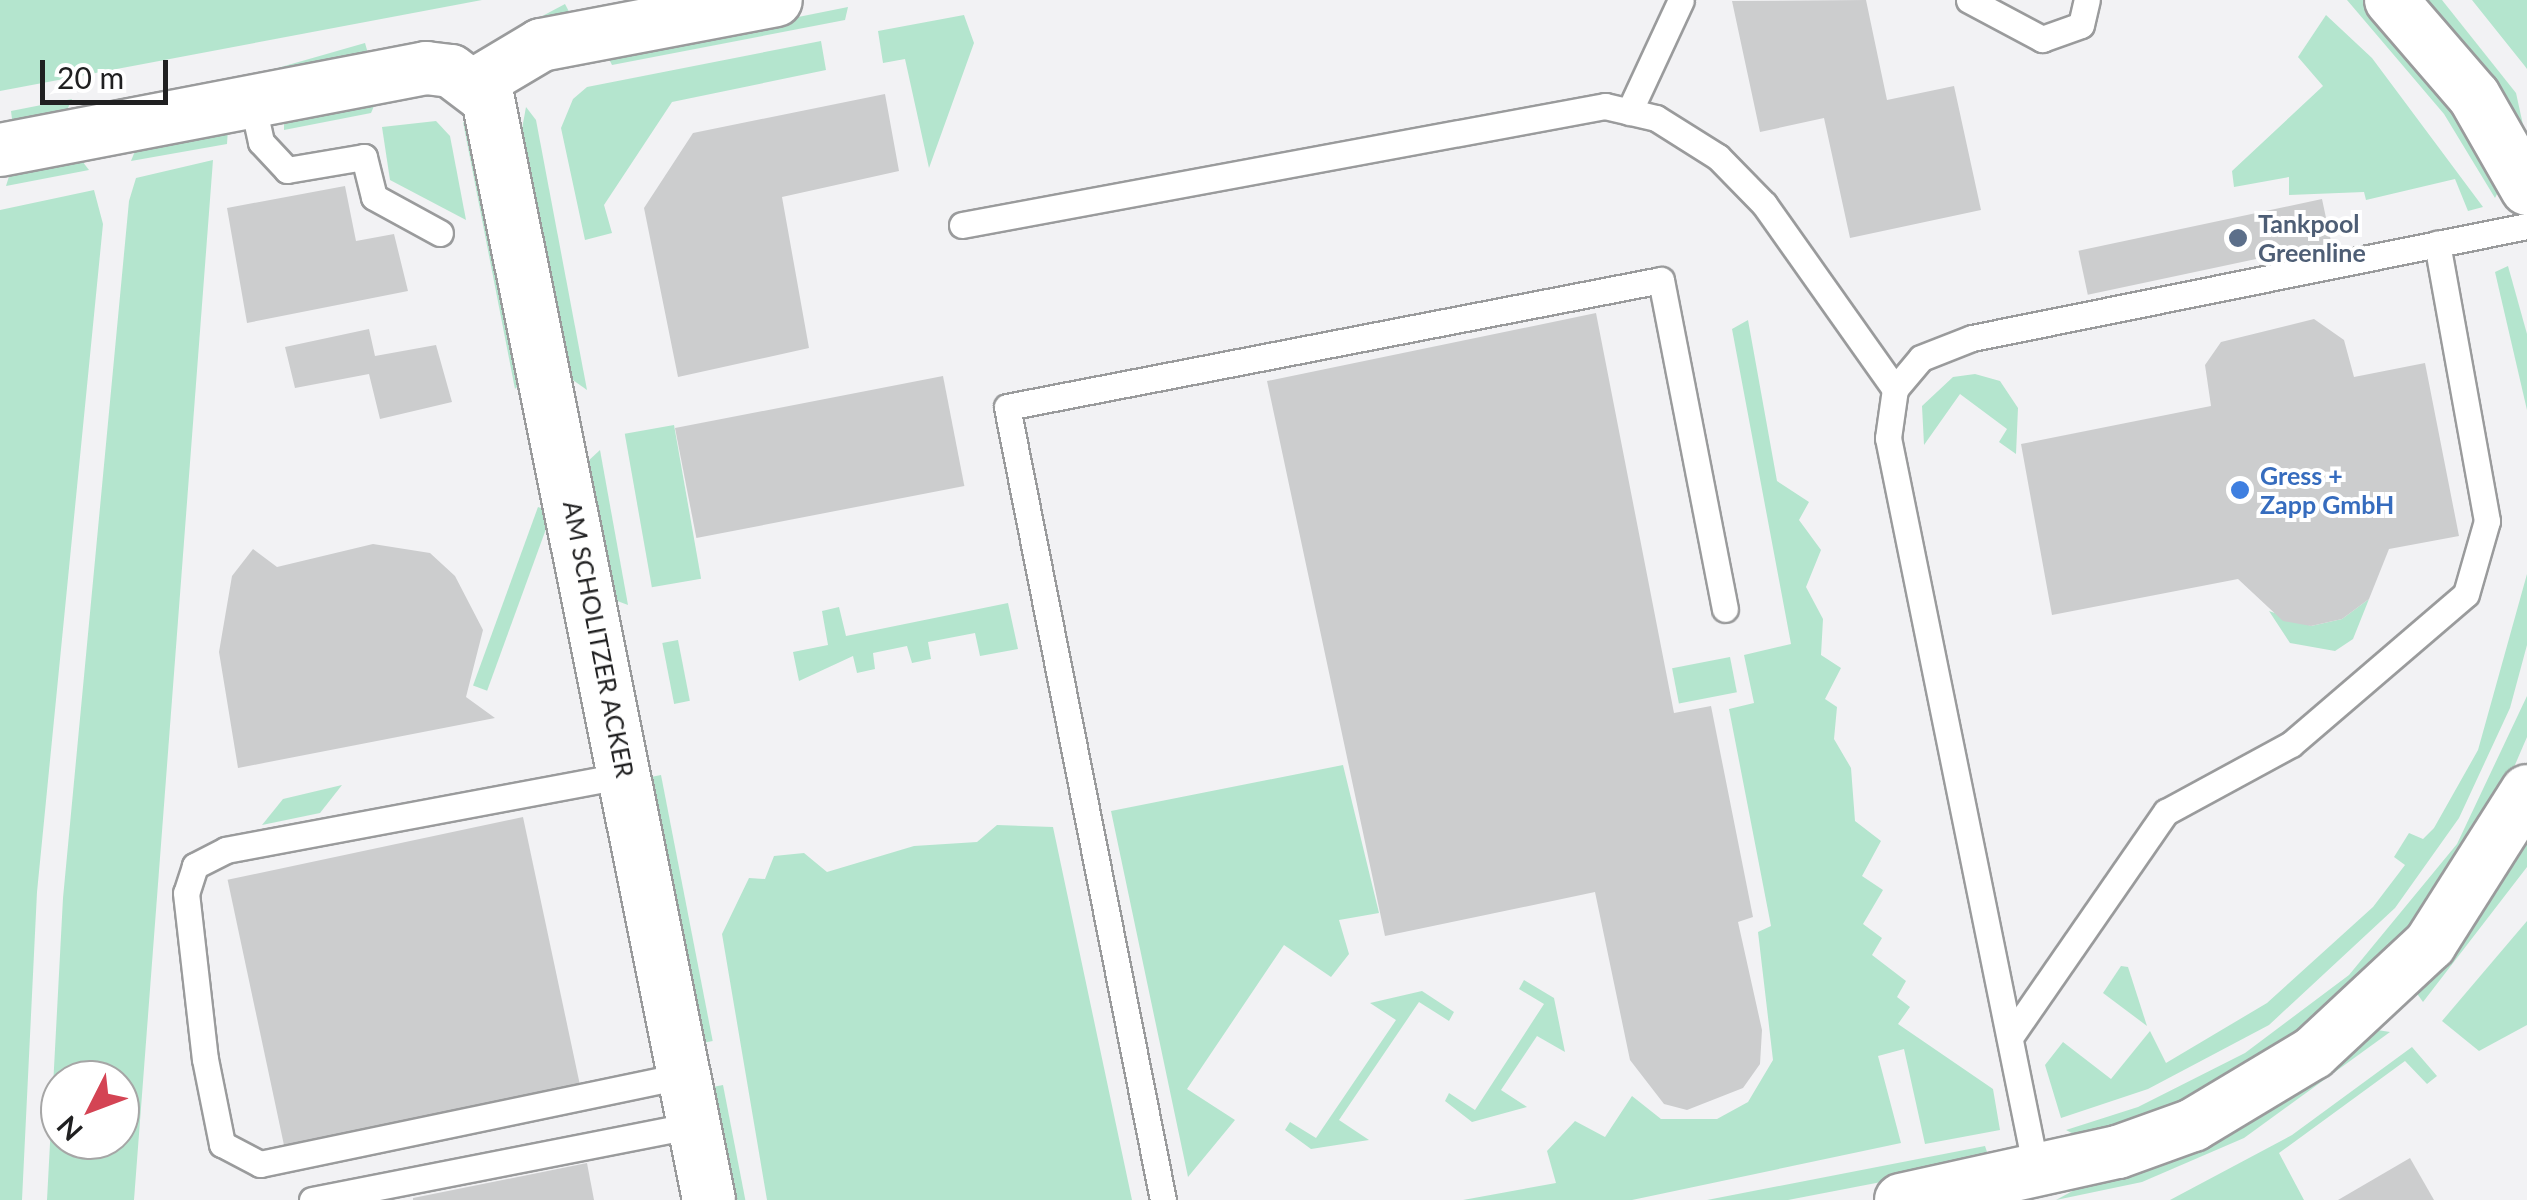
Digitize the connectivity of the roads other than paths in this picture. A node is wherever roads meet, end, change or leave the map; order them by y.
1 (776, 0) edge
2 (1681, 0) edge
3 (1969, 0) edge
4 (2087, 0) edge
5 (2391, 0) edge
6 (474, 84) junction
7 (252, 101) junction
8 (1629, 112) junction
9 (0, 150) edge
10 (2527, 189) edge
11 (962, 225) dead end
12 (2527, 226) edge
13 (440, 233) dead end
14 (2437, 243) junction
15 (1895, 388) junction
16 (1725, 609) dead end
17 (626, 774) junction
18 (2527, 790) edge
19 (2010, 1037) junction
20 (685, 1075) junction
21 (694, 1126) junction
22 (2020, 1185) edge
23 (312, 1200) edge
24 (709, 1200) edge
25 (1163, 1200) edge
26 (1902, 1200) edge

1 - 6 street
2 - 8 lane
3 - 4 lane
5 - 10 street
6 - 7 street
6 - 17 street, AM SCHOLITZER ACKER
7 - 9 street
7 - 13 lane
8 - 11 lane
8 - 15 lane
12 - 14 lane
14 - 15 lane
14 - 19 lane
15 - 19 lane
16 - 25 lane
17 - 20 street, AM SCHOLITZER ACKER
17 - 20 lane
18 - 22 street
19 - 22 lane
20 - 21 street, AM SCHOLITZER ACKER
21 - 23 lane
21 - 24 street, AM SCHOLITZER ACKER
22 - 26 street

